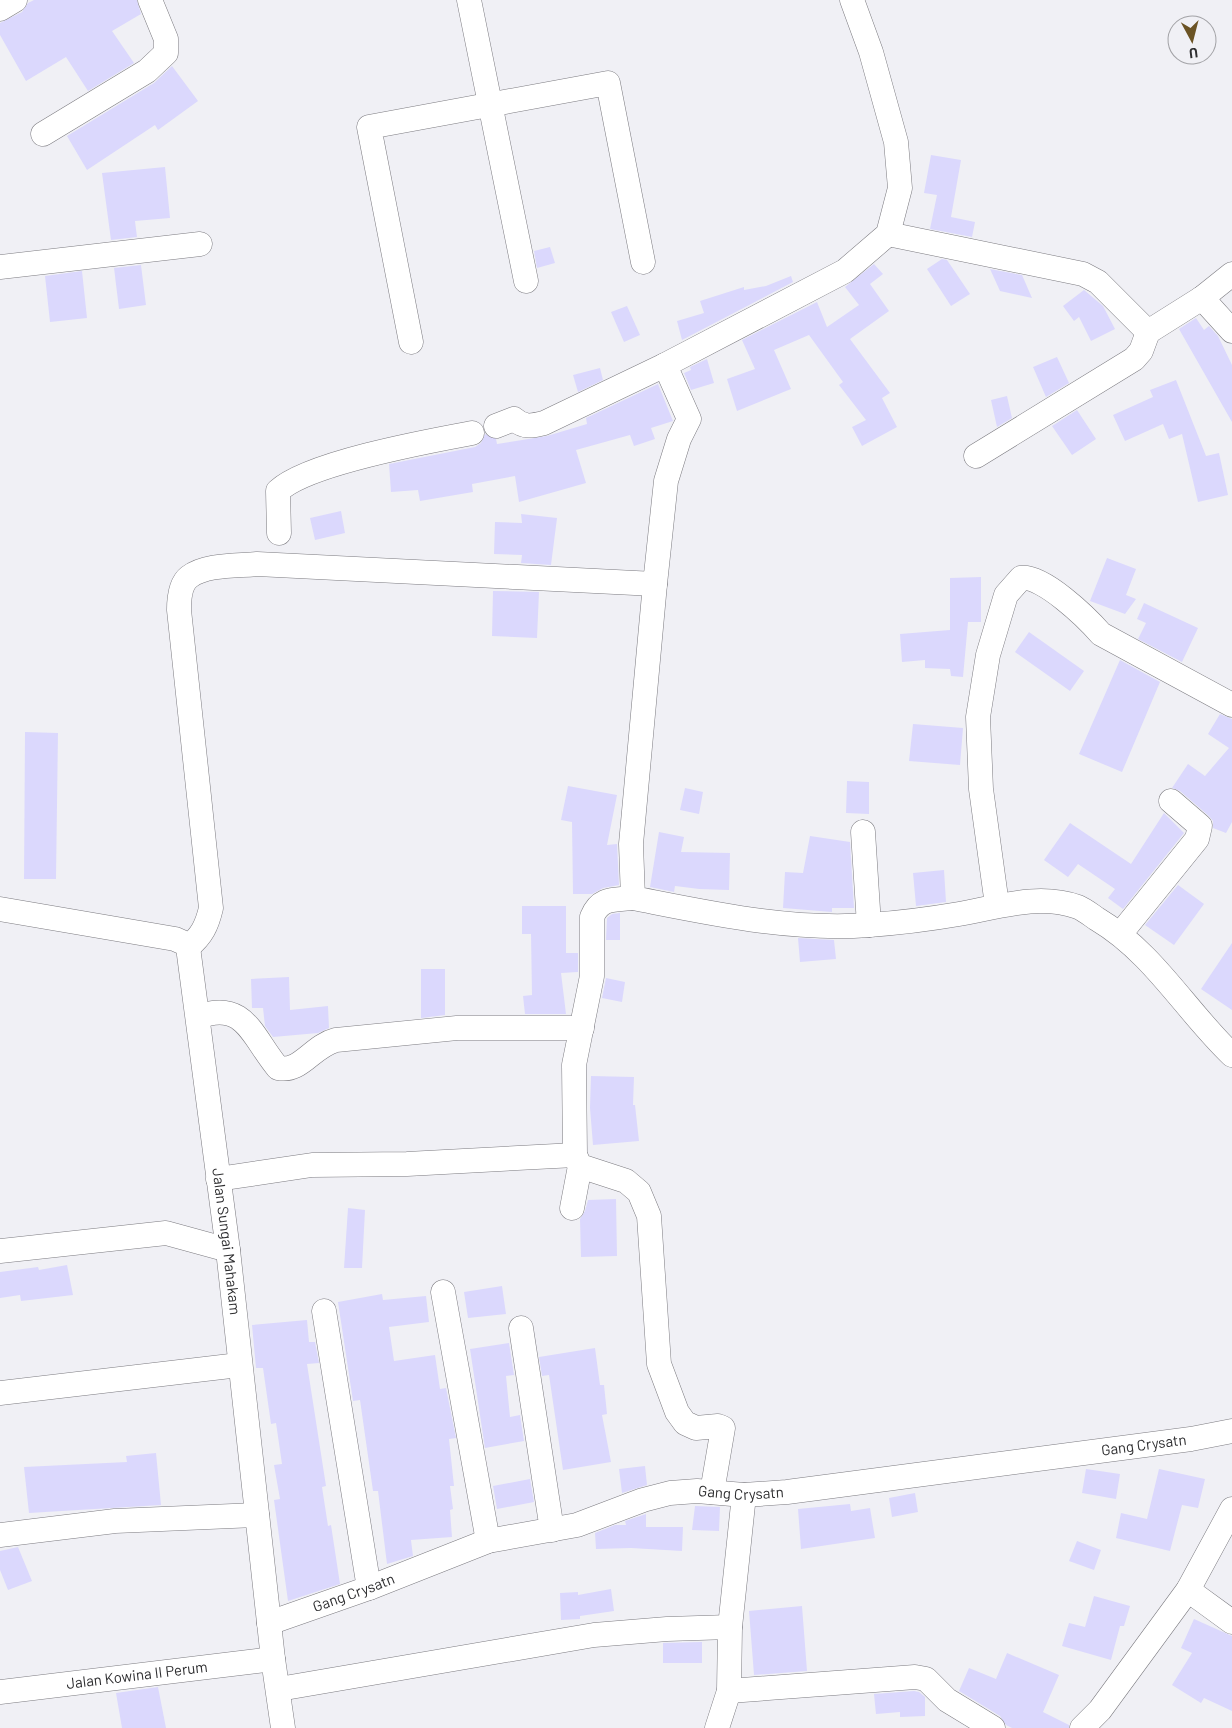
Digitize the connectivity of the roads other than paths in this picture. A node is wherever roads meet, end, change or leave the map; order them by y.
1 (15, 0) edge
2 (150, 0) edge
3 (469, 0) edge
4 (852, 0) edge
5 (0, 9) edge
6 (490, 106) junction
7 (43, 134) dead end
8 (888, 234) junction
9 (200, 244) dead end
10 (642, 262) dead end
11 (0, 267) edge
12 (1232, 274) edge
13 (526, 281) dead end
14 (1202, 298) junction
15 (1232, 331) edge
16 (1148, 332) junction
17 (411, 342) dead end
18 (665, 365) junction
19 (496, 426) dead end
20 (472, 433) dead end
21 (976, 456) dead end
22 (279, 534) dead end
23 (655, 584) junction
24 (1232, 705) edge
25 (1170, 801) dead end
26 (863, 832) dead end
27 (633, 898) junction
28 (997, 905) junction
29 (0, 909) edge
30 (869, 925) junction
31 (1121, 932) junction
32 (188, 947) junction
33 (198, 1017) junction
34 (582, 1028) junction
35 (1232, 1055) edge
36 (578, 1161) junction
37 (218, 1179) junction
38 (572, 1208) dead end
39 (228, 1250) junction
40 (0, 1251) edge
41 (443, 1292) dead end
42 (324, 1311) dead end
43 (521, 1328) dead end
44 (240, 1365) junction
45 (0, 1393) edge
46 (1232, 1431) edge
47 (712, 1492) junction
48 (744, 1495) junction
49 (1232, 1509) edge
50 (257, 1515) junction
51 (552, 1530) junction
52 (0, 1536) edge
53 (488, 1541) junction
54 (369, 1588) junction
55 (1188, 1590) junction
56 (1232, 1622) edge
57 (269, 1623) junction
58 (730, 1627) junction
59 (273, 1659) junction
60 (278, 1689) junction
61 (729, 1691) junction
62 (0, 1692) edge
63 (283, 1728) edge
64 (717, 1728) edge
65 (993, 1728) edge
66 (1082, 1728) edge

1 - 5 street
2 - 7 street
3 - 6 street
4 - 8 street
6 - 10 street
6 - 13 street
6 - 17 street
8 - 16 street
8 - 18 street
9 - 11 street
12 - 14 street
14 - 15 street
14 - 16 street
16 - 21 street
18 - 19 street
18 - 23 street
20 - 22 street
23 - 27 street
23 - 32 street
24 - 28 street
25 - 31 street
26 - 30 street
27 - 30 street
27 - 34 street
28 - 30 street
28 - 31 street
29 - 32 street
31 - 35 street
32 - 33 street, Jalan Sungai Mahakam
33 - 34 street
33 - 37 street, Jalan Sungai Mahakam
34 - 36 street
36 - 37 street
36 - 38 street
36 - 47 street
37 - 39 street, Jalan Sungai Mahakam
39 - 40 street
39 - 44 street, Jalan Sungai Mahakam
41 - 53 street
42 - 54 street
43 - 51 street
44 - 45 street
44 - 50 street, Jalan Sungai Mahakam
46 - 48 street, Gang Crysatn
47 - 48 street, Gang Crysatn
47 - 51 street, Gang Crysatn
48 - 58 street
49 - 55 street
50 - 52 street
50 - 57 street, Jalan Sungai Mahakam
51 - 53 street, Gang Crysatn
53 - 54 street, Gang Crysatn
54 - 57 street, Gang Crysatn
55 - 56 street
55 - 66 street
57 - 59 street, Jalan Sungai Mahakam
58 - 60 street
58 - 61 street
59 - 60 street, Jalan Sungai Mahakam
59 - 62 street, Jalan Kowina II Perum
60 - 63 street, Jalan Sungai Mahakam
61 - 64 street
61 - 65 street

